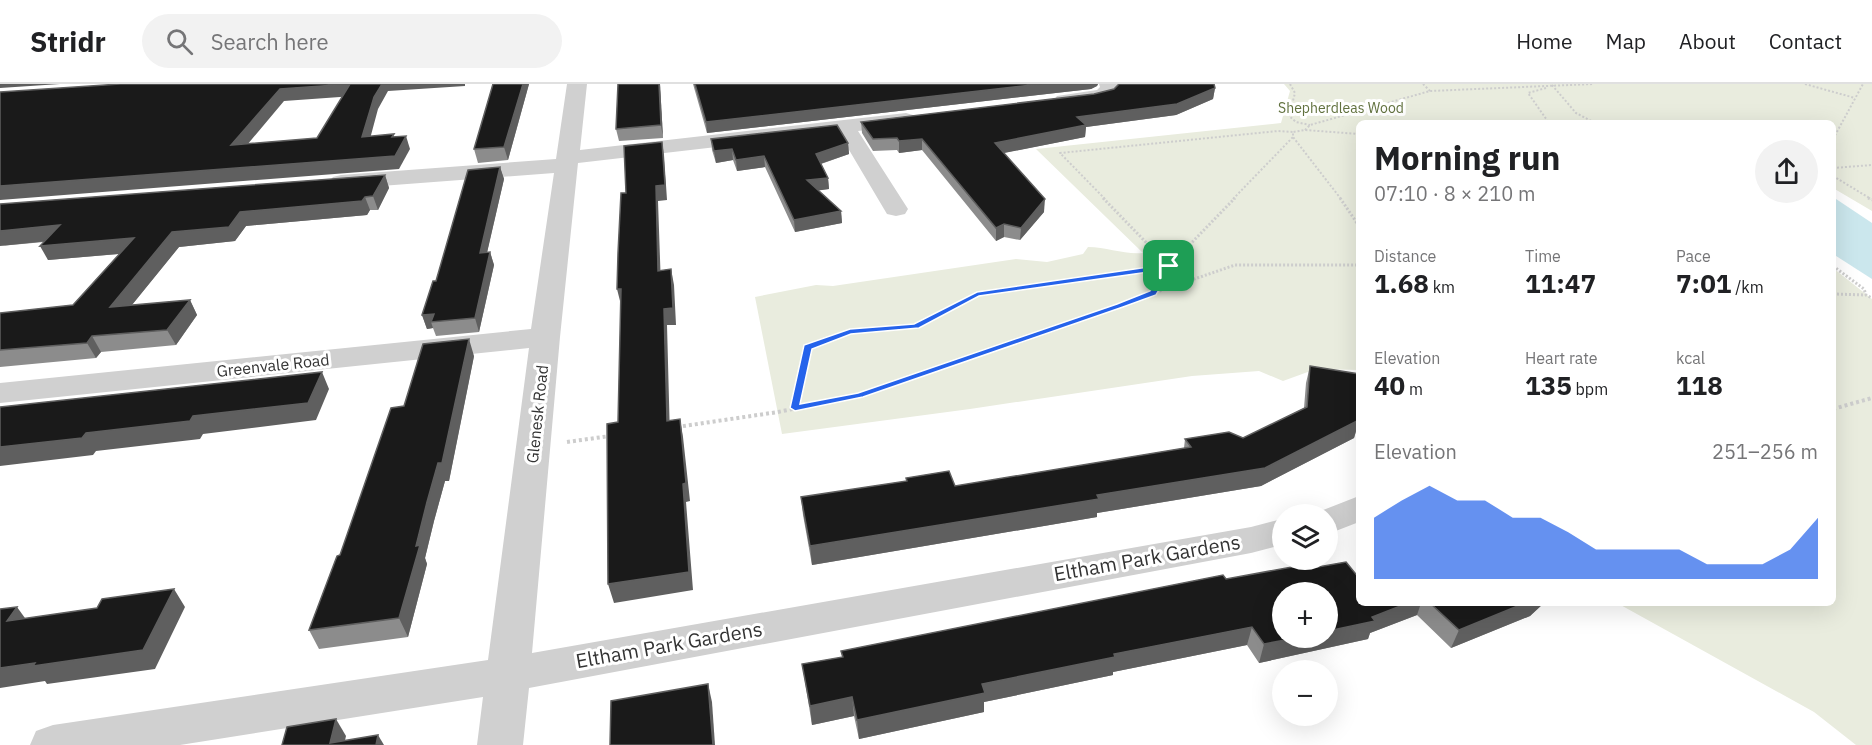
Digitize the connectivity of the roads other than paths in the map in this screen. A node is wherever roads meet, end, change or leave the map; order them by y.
1 (577, 84) edge
2 (1109, 84) edge
3 (1048, 102) edge
4 (922, 117) edge
5 (845, 126) junction
6 (567, 161) junction
7 (322, 184) edge
8 (896, 209) dead end
9 (545, 337) junction
10 (0, 393) edge
11 (1356, 509) edge
12 (1338, 516) edge
13 (1272, 535) edge
14 (507, 675) junction
15 (53, 745) edge
16 (500, 745) edge

1 - 6 street, Glenesk Road
2 - 3 street
4 - 5 street
5 - 6 street
5 - 8 street
6 - 7 street
6 - 9 street, Glenesk Road
9 - 10 street, Greenvale Road
9 - 14 street, Glenesk Road
11 - 12 street
13 - 14 street, Eltham Park Gardens
14 - 15 street, Eltham Park Gardens
14 - 16 street, Glenesk Road

